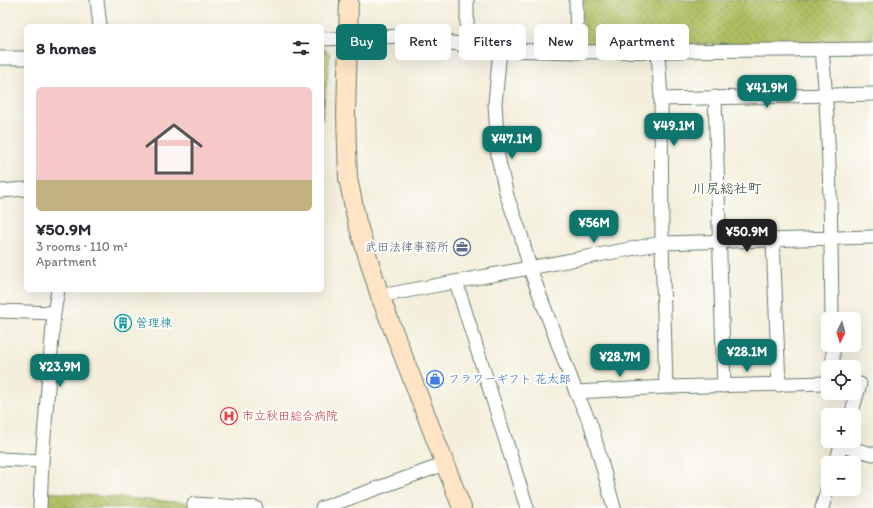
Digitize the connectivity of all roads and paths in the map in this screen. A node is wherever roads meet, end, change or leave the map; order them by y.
1 (97, 0) edge
2 (349, 0) edge
3 (467, 0) edge
4 (576, 0) edge
5 (100, 24) edge
6 (348, 24) edge
7 (467, 24) edge
8 (576, 24) edge
9 (387, 37) edge
10 (336, 38) edge
11 (324, 39) edge
12 (459, 45) edge
13 (822, 49) junction
14 (873, 49) edge
15 (689, 51) edge
16 (0, 58) edge
17 (24, 58) edge
18 (347, 60) edge
19 (499, 60) edge
20 (659, 60) edge
21 (873, 94) edge
22 (826, 96) junction
23 (715, 97) junction
24 (661, 99) junction
25 (24, 189) edge
26 (0, 191) edge
27 (873, 237) edge
28 (831, 238) junction
29 (773, 240) junction
30 (719, 241) junction
31 (662, 243) junction
32 (530, 269) junction
33 (456, 282) junction
34 (58, 292) edge
35 (380, 296) junction
36 (0, 311) edge
37 (54, 312) junction
38 (832, 312) edge
39 (821, 384) edge
40 (862, 384) edge
41 (779, 385) junction
42 (724, 386) junction
43 (666, 388) junction
44 (576, 392) junction
45 (853, 408) edge
46 (854, 448) edge
47 (873, 454) edge
48 (0, 459) edge
49 (42, 460) junction
50 (445, 464) junction
51 (825, 496) edge
52 (40, 508) edge
53 (194, 508) edge
54 (256, 508) edge
55 (322, 508) edge
56 (462, 508) edge
57 (527, 508) edge
58 (614, 508) edge
59 (822, 508) edge

1 - 5 street
2 - 6 street
3 - 7 street
4 - 8 street
9 - 12 street
10 - 11 street
13 - 14 street
13 - 15 street
13 - 22 street
16 - 17 street
18 - 35 street
19 - 32 street
20 - 24 street
21 - 22 street
22 - 23 street
22 - 28 street
23 - 24 street
23 - 30 street
24 - 31 street
25 - 26 street
27 - 28 street
28 - 29 street
28 - 38 street
29 - 30 street
29 - 41 street
30 - 31 street
30 - 42 street
31 - 32 street
31 - 43 street
32 - 33 street
32 - 44 street
33 - 35 street
33 - 57 street
34 - 37 street
35 - 50 street
36 - 37 street
37 - 49 street
39 - 41 street
40 - 45 street
41 - 42 street
42 - 43 street
43 - 44 street
44 - 58 street
46 - 47 street
48 - 49 street
49 - 52 street
50 - 55 street
50 - 56 street
51 - 59 street
53 - 54 street

